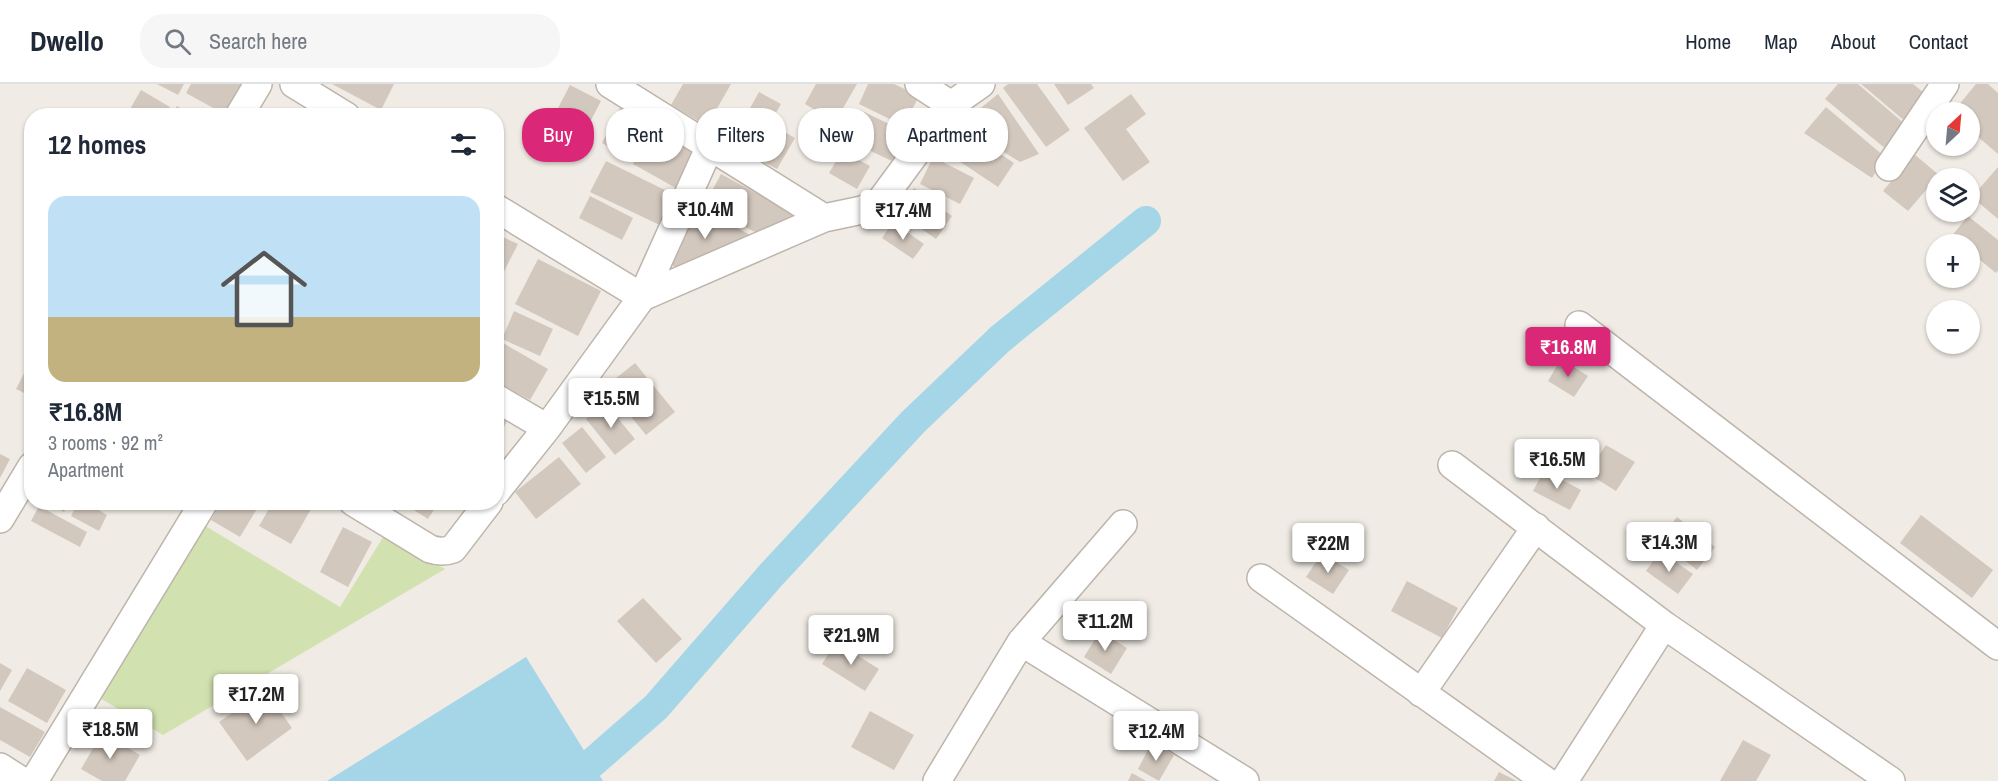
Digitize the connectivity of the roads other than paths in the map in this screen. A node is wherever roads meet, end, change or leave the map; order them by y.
1 (258, 84) edge
2 (294, 84) edge
3 (610, 84) edge
4 (919, 84) edge
5 (981, 84) edge
6 (1946, 84) edge
7 (951, 105) junction
8 (244, 108) edge
9 (333, 108) edge
10 (696, 137) edge
11 (703, 162) edge
12 (735, 162) edge
13 (1889, 166) dead end
14 (504, 213) edge
15 (824, 218) junction
16 (642, 297) junction
17 (1579, 325) dead end
18 (504, 403) edge
19 (547, 428) junction
20 (1452, 465) dead end
21 (24, 479) edge
22 (504, 482) edge
23 (199, 510) edge
24 (366, 510) edge
25 (483, 510) edge
26 (0, 519) edge
27 (1123, 524) dead end
28 (1536, 527) junction
29 (1261, 579) dead end
30 (1664, 625) junction
31 (1021, 642) junction
32 (1998, 645) edge
33 (1421, 693) junction
34 (0, 767) edge
35 (22, 781) edge
36 (34, 781) edge
37 (937, 781) edge
38 (1245, 781) edge
39 (1546, 781) edge
40 (1564, 781) edge
41 (1892, 781) edge

1 - 8 street
2 - 9 street
3 - 10 street
4 - 7 street
5 - 7 street
6 - 13 street
7 - 15 street
11 - 16 street
12 - 15 street
14 - 16 street
15 - 16 street
16 - 19 street
17 - 32 street
18 - 19 street
19 - 22 street
20 - 28 street
21 - 26 street
23 - 36 street
24 - 25 street
27 - 31 street
28 - 30 street
28 - 33 street
29 - 33 street
30 - 40 street
30 - 41 street
31 - 37 street
31 - 38 street
33 - 39 street
34 - 35 street

